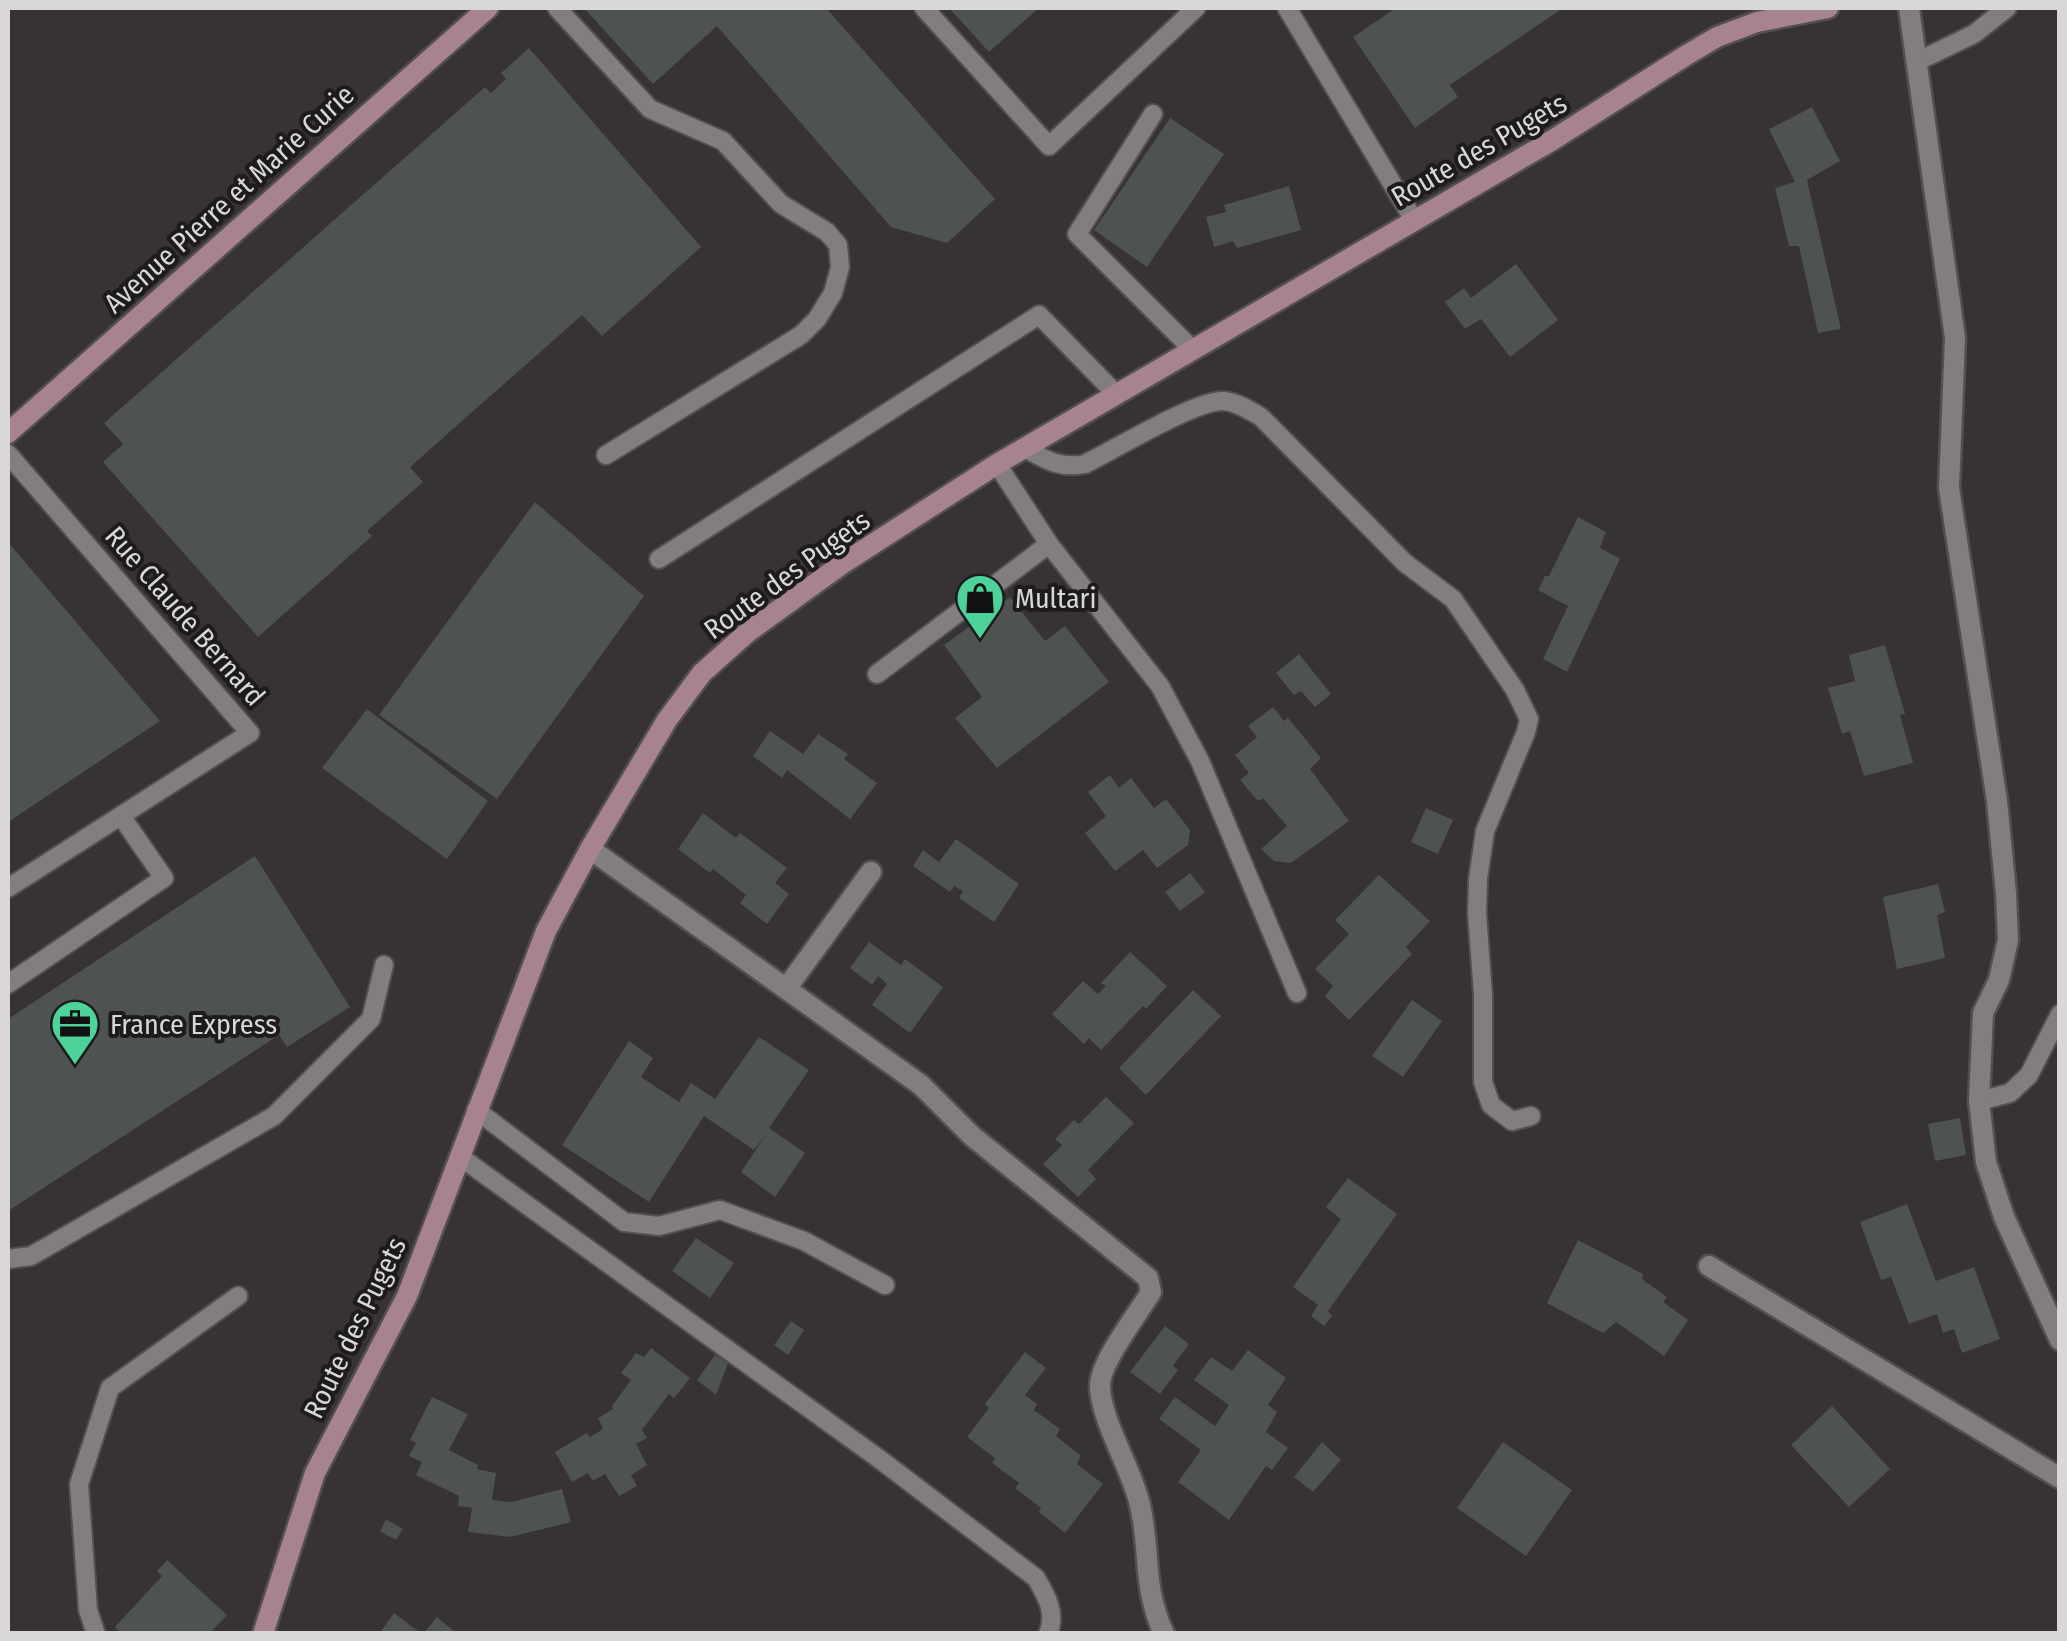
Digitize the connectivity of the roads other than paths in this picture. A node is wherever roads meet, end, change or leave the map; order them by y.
1 (488, 8) edge
2 (557, 8) edge
3 (924, 8) edge
4 (1196, 8) edge
5 (1287, 8) edge
6 (1828, 8) edge
7 (1909, 8) edge
8 (2006, 8) edge
9 (1916, 62) junction
10 (1153, 114) dead end
11 (1414, 220) junction
12 (1192, 349) junction
13 (1116, 394) junction
14 (8, 433) edge
15 (1025, 448) junction
16 (8, 454) edge
17 (606, 455) dead end
18 (997, 464) junction
19 (1049, 544) junction
20 (660, 559) dead end
21 (878, 674) dead end
22 (121, 816) junction
23 (590, 849) junction
24 (871, 872) dead end
25 (8, 888) edge
26 (384, 964) dead end
27 (8, 984) edge
28 (786, 989) junction
29 (1298, 993) dead end
30 (2060, 1014) edge
31 (1979, 1102) junction
32 (476, 1110) junction
33 (1531, 1116) dead end
34 (459, 1156) junction
35 (8, 1259) edge
36 (1709, 1266) dead end
37 (885, 1285) dead end
38 (238, 1296) dead end
39 (2060, 1340) edge
40 (2060, 1478) edge
41 (96, 1634) edge
42 (263, 1634) edge
43 (1048, 1634) edge
44 (1164, 1634) edge

1 - 14 main road, Avenue Pierre et Marie Curie
2 - 17 lane
3 - 4 lane
5 - 11 lane
6 - 11 main road, Route des Pugets
7 - 9 street
8 - 9 lane
9 - 31 street
10 - 12 lane
11 - 12 main road, Route des Pugets
12 - 13 main road, Route des Pugets
13 - 15 main road, Route des Pugets
13 - 20 lane
15 - 18 main road, Route des Pugets
15 - 33 lane
16 - 22 lane, Rue Claude Bernard
18 - 19 lane
18 - 23 main road, Route des Pugets
19 - 21 lane
19 - 29 lane
22 - 25 lane, Rue Claude Bernard
22 - 27 lane
23 - 28 street
23 - 32 main road, Route des Pugets
24 - 28 street
26 - 35 lane
28 - 44 street
30 - 31 lane
31 - 39 street
32 - 34 main road, Route des Pugets
32 - 37 lane
34 - 42 main road, Route des Pugets
34 - 43 lane
36 - 40 street
38 - 41 lane

